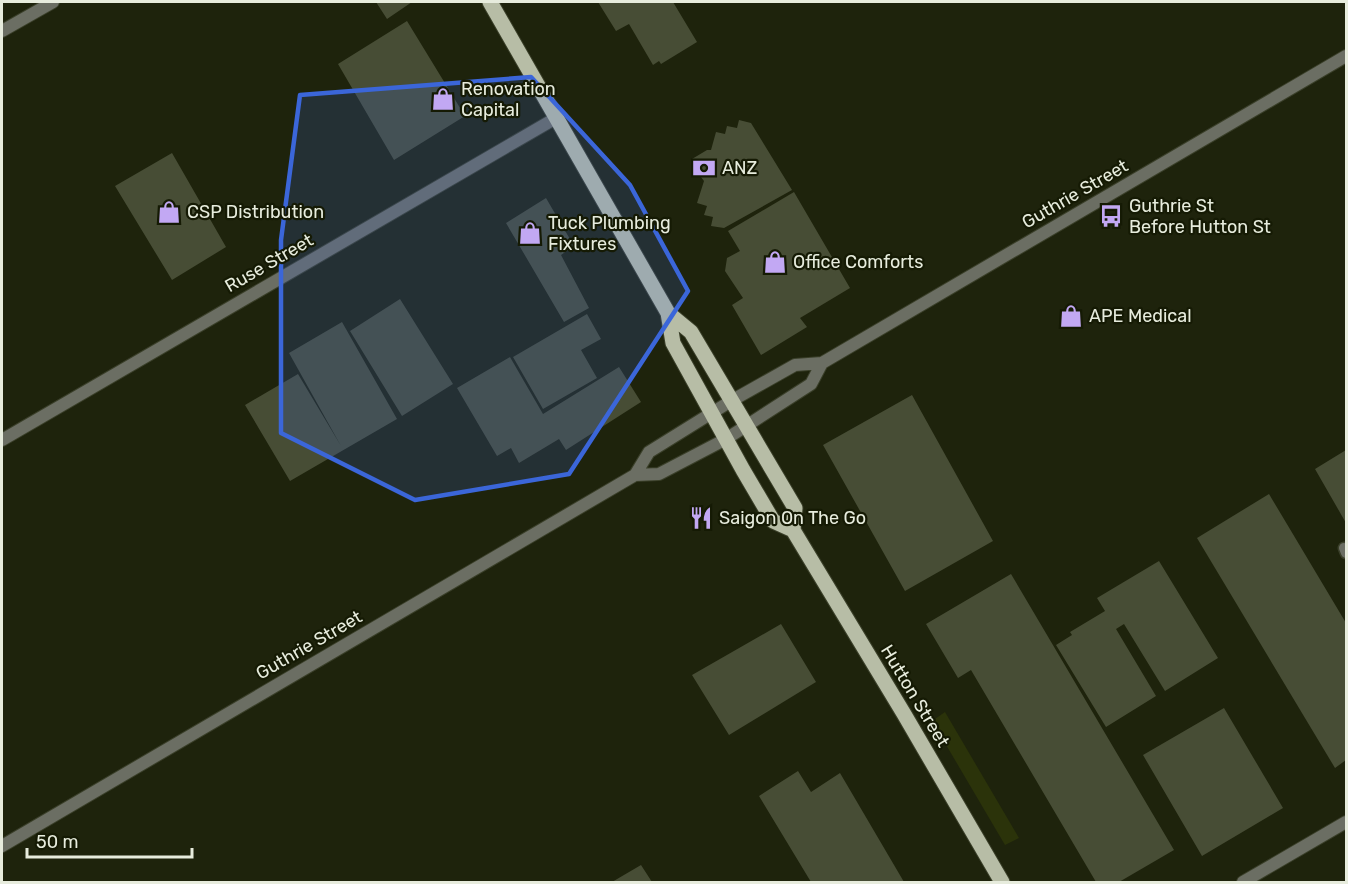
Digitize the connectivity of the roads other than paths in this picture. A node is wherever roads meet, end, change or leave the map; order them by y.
1 (53, 2) edge
2 (490, 2) edge
3 (2, 32) edge
4 (1347, 56) edge
5 (556, 118) junction
6 (668, 312) junction
7 (822, 363) junction
8 (731, 401) junction
9 (711, 414) junction
10 (747, 425) junction
11 (726, 439) junction
12 (2, 440) edge
13 (635, 475) junction
14 (793, 530) junction
15 (1347, 822) edge
16 (2, 846) edge
17 (1002, 882) edge
18 (1243, 882) edge

1 - 3 street
2 - 5 main road, Hutton Street
4 - 7 street, Guthrie Street
5 - 6 main road, Hutton Street
5 - 12 street, Ruse Street
6 - 8 main road, Hutton Street
6 - 9 main road, Hutton Street
7 - 8 street, Guthrie Street
7 - 10 street, Guthrie Street
8 - 9 street, Guthrie Street
8 - 10 main road, Hutton Street
9 - 11 main road, Hutton Street
9 - 13 street, Guthrie Street
10 - 11 street, Guthrie Street
10 - 14 main road, Hutton Street
11 - 13 street, Guthrie Street
11 - 14 main road, Hutton Street
13 - 16 street, Guthrie Street
14 - 17 main road, Hutton Street
15 - 18 street

